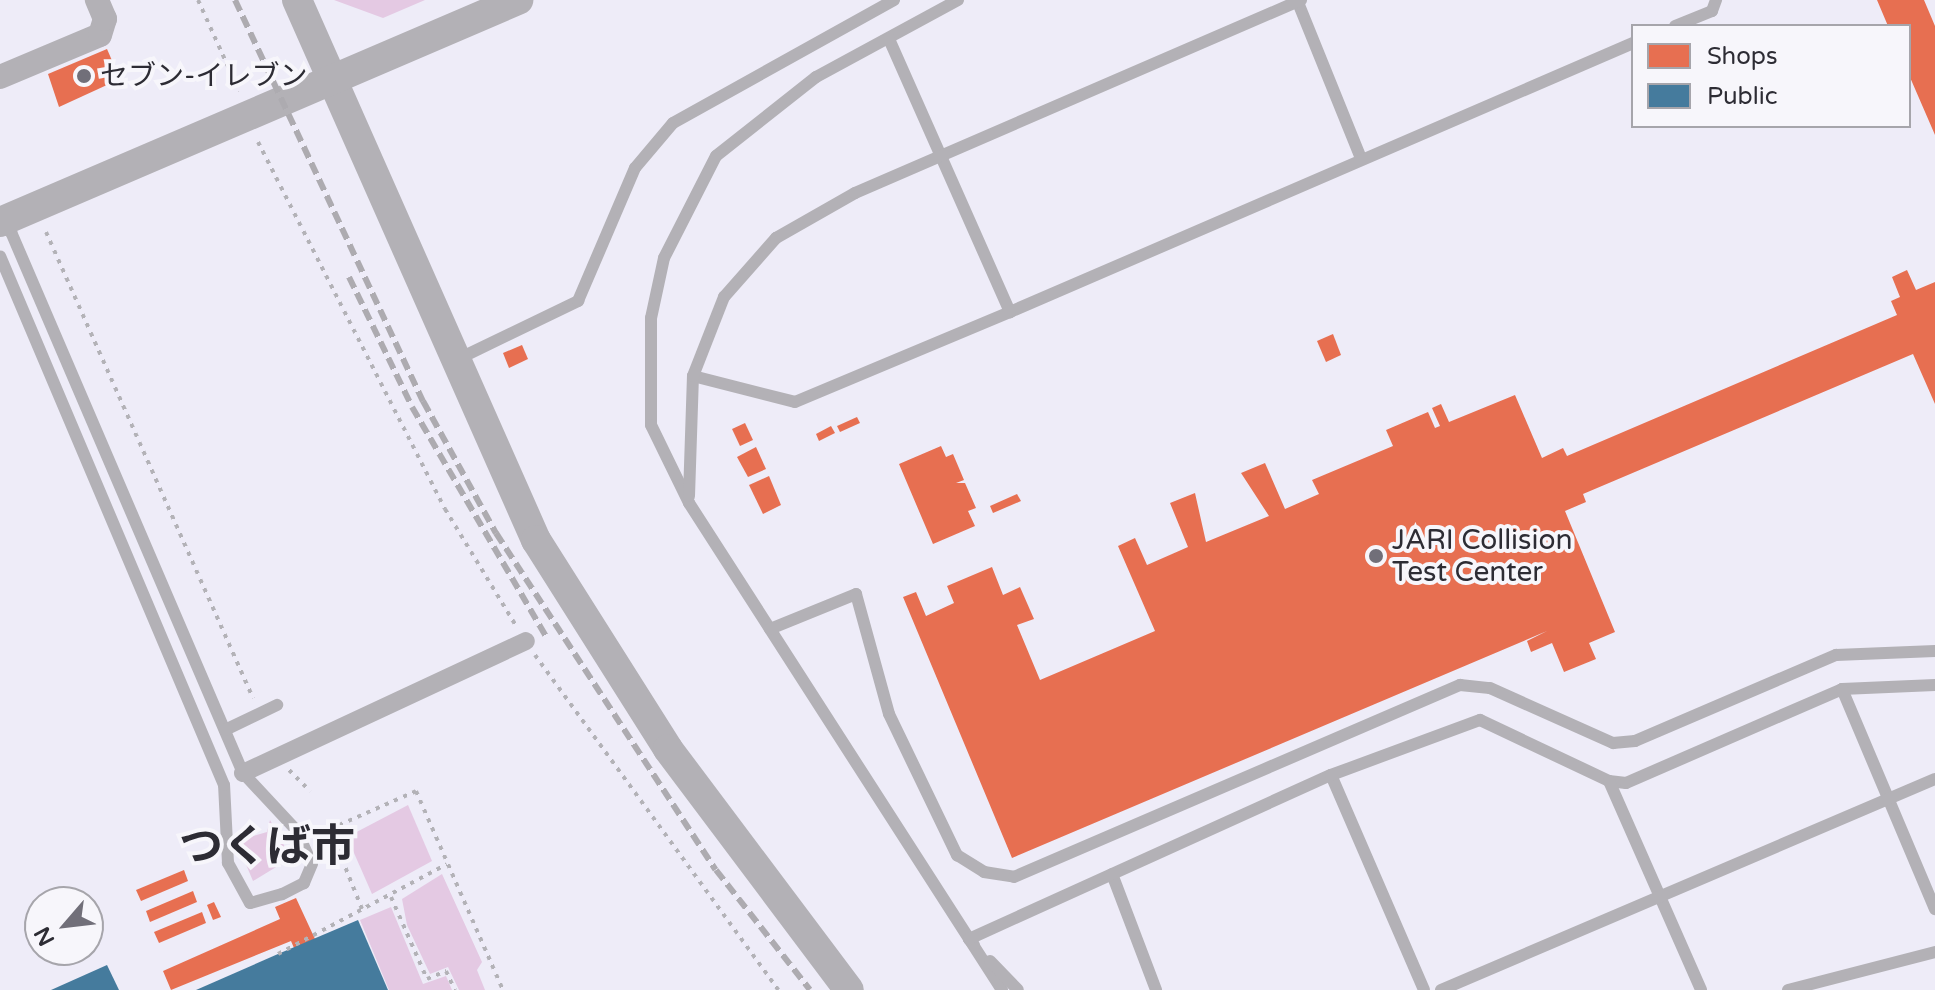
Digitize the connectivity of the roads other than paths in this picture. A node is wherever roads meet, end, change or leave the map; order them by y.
1 (97, 0) edge
2 (297, 0) edge
3 (518, 0) edge
4 (894, 0) edge
5 (958, 0) edge
6 (1716, 0) edge
7 (1298, 1) edge
8 (1680, 24) edge
9 (889, 39) junction
10 (1631, 44) edge
11 (0, 77) edge
12 (332, 78) junction
13 (941, 156) junction
14 (1360, 156) junction
15 (0, 224) edge
16 (0, 256) edge
17 (1010, 312) junction
18 (455, 360) junction
19 (693, 376) junction
20 (689, 503) junction
21 (770, 629) junction
22 (526, 641) road end
23 (1935, 651) edge
24 (1935, 685) edge
25 (1842, 689) junction
26 (277, 705) dead end
27 (225, 730) junction
28 (243, 773) junction
29 (1331, 775) junction
30 (1935, 779) edge
31 (1609, 781) junction
32 (1887, 800) junction
33 (1112, 874) junction
34 (1659, 897) junction
35 (1935, 909) edge
36 (969, 939) junction
37 (1935, 952) edge
38 (849, 990) edge
39 (1002, 990) edge
40 (1018, 990) edge
41 (1156, 990) edge
42 (1424, 990) edge
43 (1441, 990) edge
44 (1701, 990) edge
45 (1788, 990) edge

1 - 11 street
2 - 12 street
3 - 12 street
4 - 18 lane
5 - 9 lane
6 - 8 lane
7 - 13 lane
7 - 14 lane
9 - 13 lane
9 - 20 lane
10 - 14 lane
12 - 15 street
12 - 18 street
13 - 17 lane
13 - 19 lane
14 - 17 lane
15 - 27 lane
16 - 28 lane
17 - 19 lane
18 - 38 street
19 - 20 lane
20 - 21 lane
21 - 23 lane
21 - 36 lane
22 - 28 street
24 - 25 lane
25 - 31 lane
25 - 32 lane
26 - 27 lane
27 - 28 lane
29 - 31 lane
29 - 33 lane
29 - 42 lane
30 - 32 lane
31 - 34 lane
32 - 34 lane
32 - 35 lane
33 - 36 lane
33 - 41 lane
34 - 43 lane
34 - 44 lane
36 - 39 lane
36 - 40 lane
37 - 45 lane

